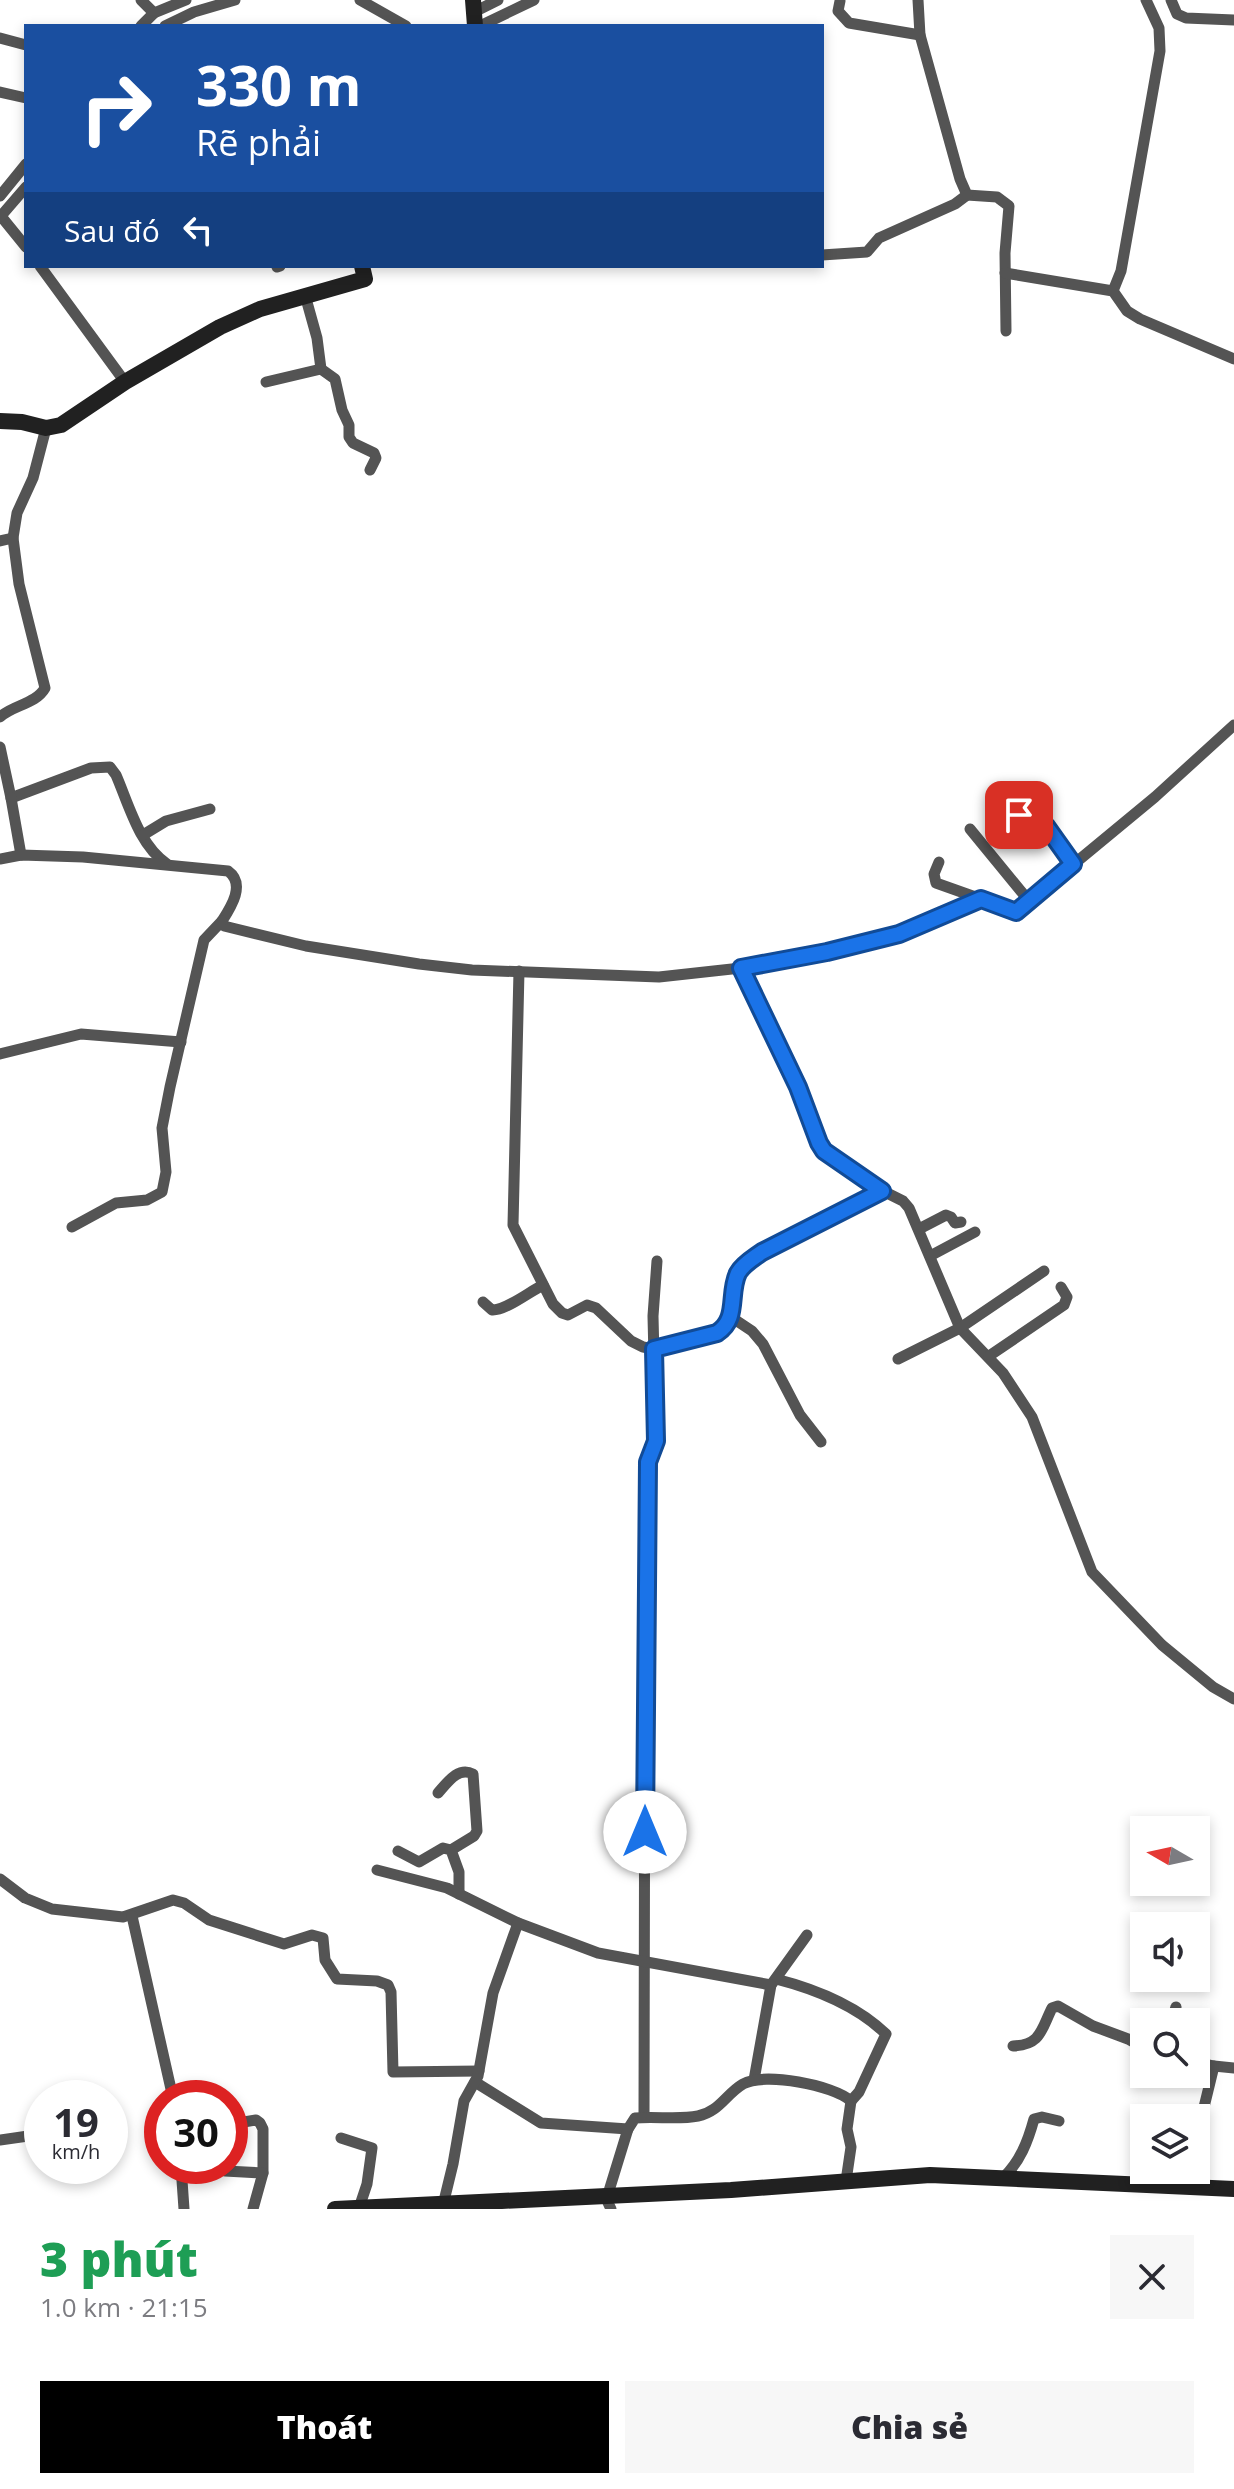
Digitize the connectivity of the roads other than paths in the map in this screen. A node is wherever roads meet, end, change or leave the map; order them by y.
1 (141, 0) edge
2 (186, 0) edge
3 (235, 0) edge
4 (360, 0) edge
5 (498, 0) edge
6 (534, 0) edge
7 (918, 0) edge
8 (1146, 0) edge
9 (1171, 0) edge
10 (840, 1) edge
11 (154, 13) junction
12 (475, 16) edge
13 (1234, 20) edge
14 (143, 24) edge
15 (169, 24) edge
16 (402, 24) edge
17 (920, 35) junction
18 (0, 38) edge
19 (24, 44) edge
20 (0, 92) edge
21 (24, 98) edge
22 (24, 166) edge
23 (24, 189) edge
24 (967, 195) junction
25 (0, 196) edge
26 (0, 216) edge
27 (24, 245) edge
28 (824, 255) edge
29 (41, 268) edge
30 (362, 268) edge
31 (1005, 273) junction
32 (1113, 291) junction
33 (305, 295) junction
34 (1006, 331) dead end
35 (1234, 359) edge
36 (321, 369) junction
37 (125, 382) junction
38 (266, 382) dead end
39 (0, 421) edge
40 (46, 428) junction
41 (370, 470) dead end
42 (13, 538) junction
43 (0, 541) edge
44 (0, 717) edge
45 (1234, 725) edge
46 (0, 747) edge
47 (11, 798) junction
48 (210, 809) dead end
49 (1019, 815) dead end
50 (970, 829) dead end
51 (143, 835) junction
52 (21, 855) junction
53 (0, 859) edge
54 (939, 862) dead end
55 (1073, 864) junction
56 (170, 866) junction
57 (981, 899) junction
58 (1029, 901) junction
59 (222, 921) junction
60 (741, 968) junction
61 (519, 971) junction
62 (181, 1042) junction
63 (0, 1054) edge
64 (882, 1191) junction
65 (961, 1222) dead end
66 (72, 1227) dead end
67 (919, 1229) junction
68 (975, 1232) dead end
69 (930, 1256) junction
70 (657, 1261) dead end
71 (1044, 1271) dead end
72 (543, 1285) junction
73 (1061, 1287) dead end
74 (483, 1302) dead end
75 (731, 1317) junction
76 (960, 1328) junction
77 (654, 1349) junction
78 (989, 1356) junction
79 (898, 1359) dead end
80 (821, 1442) dead end
81 (1234, 1699) edge
82 (438, 1793) dead end
83 (451, 1850) junction
84 (398, 1851) dead end
85 (377, 1870) dead end
86 (0, 1879) edge
87 (459, 1894) junction
88 (132, 1916) junction
89 (518, 1923) junction
90 (807, 1935) dead end
91 (646, 1962) junction
92 (773, 1982) junction
93 (1130, 2040) edge
94 (1013, 2046) dead end
95 (1210, 2065) edge
96 (1214, 2066) junction
97 (1234, 2068) edge
98 (477, 2076) junction
99 (169, 2080) edge
100 (754, 2080) junction
101 (851, 2101) junction
102 (1205, 2104) edge
103 (644, 2117) junction
104 (248, 2121) edge
105 (1059, 2121) dead end
106 (628, 2129) junction
107 (24, 2137) edge
108 (341, 2138) dead end
109 (0, 2140) edge
110 (248, 2172) edge
111 (263, 2173) junction
112 (1003, 2178) junction
113 (1130, 2178) edge
114 (846, 2181) junction
115 (182, 2184) edge
116 (1210, 2184) edge
117 (1234, 2189) edge
118 (608, 2199) edge
119 (443, 2205) junction
120 (359, 2208) edge
121 (184, 2209) edge
122 (253, 2209) edge
123 (335, 2209) edge

1 - 11 street
2 - 11 street
3 - 15 street
4 - 16 street
5 - 12 street
6 - 12 street
7 - 17 street
8 - 32 street
9 - 13 street
10 - 17 street
11 - 14 street
17 - 24 street
18 - 19 street
20 - 21 street
22 - 25 street
23 - 26 street
24 - 28 street
24 - 31 street
26 - 27 street
29 - 37 street
30 - 33 street
31 - 32 street
31 - 34 street
32 - 35 street
33 - 36 street
33 - 37 street
36 - 38 street
36 - 41 street
37 - 40 street
39 - 40 street
40 - 42 street
42 - 43 street
42 - 44 street
45 - 55 street
46 - 47 street
47 - 51 street
47 - 52 street
48 - 51 street
49 - 55 street
50 - 58 street
51 - 56 street
52 - 53 street
52 - 56 street
54 - 57 street
55 - 58 street
56 - 59 street
57 - 58 street
57 - 60 street
59 - 61 street
59 - 62 street
60 - 61 street
60 - 64 street
61 - 72 street
62 - 63 street
62 - 66 street
64 - 67 street
64 - 75 street
65 - 67 street
67 - 69 street
68 - 69 street
69 - 76 street
70 - 77 street
71 - 76 street
72 - 74 street
72 - 77 street
73 - 78 street
75 - 77 street
75 - 80 street
76 - 78 street
76 - 79 street
77 - 91 street
78 - 81 street
82 - 83 street
83 - 84 street
83 - 87 street
85 - 87 street
86 - 88 street
87 - 89 street
88 - 98 street
88 - 99 street
89 - 91 street
89 - 98 street
90 - 92 street
91 - 92 street
91 - 103 street
92 - 100 street
92 - 101 street
93 - 94 street
95 - 96 street
96 - 97 street
96 - 102 street
98 - 106 street
98 - 119 street
100 - 101 street
100 - 103 street
101 - 114 street
103 - 106 street
104 - 111 street
105 - 112 street
106 - 118 street
107 - 109 street
108 - 120 street
110 - 111 street
111 - 122 street
112 - 113 street
112 - 114 street
114 - 118 street
115 - 121 street
116 - 117 street
118 - 119 street
119 - 120 street
120 - 123 street

